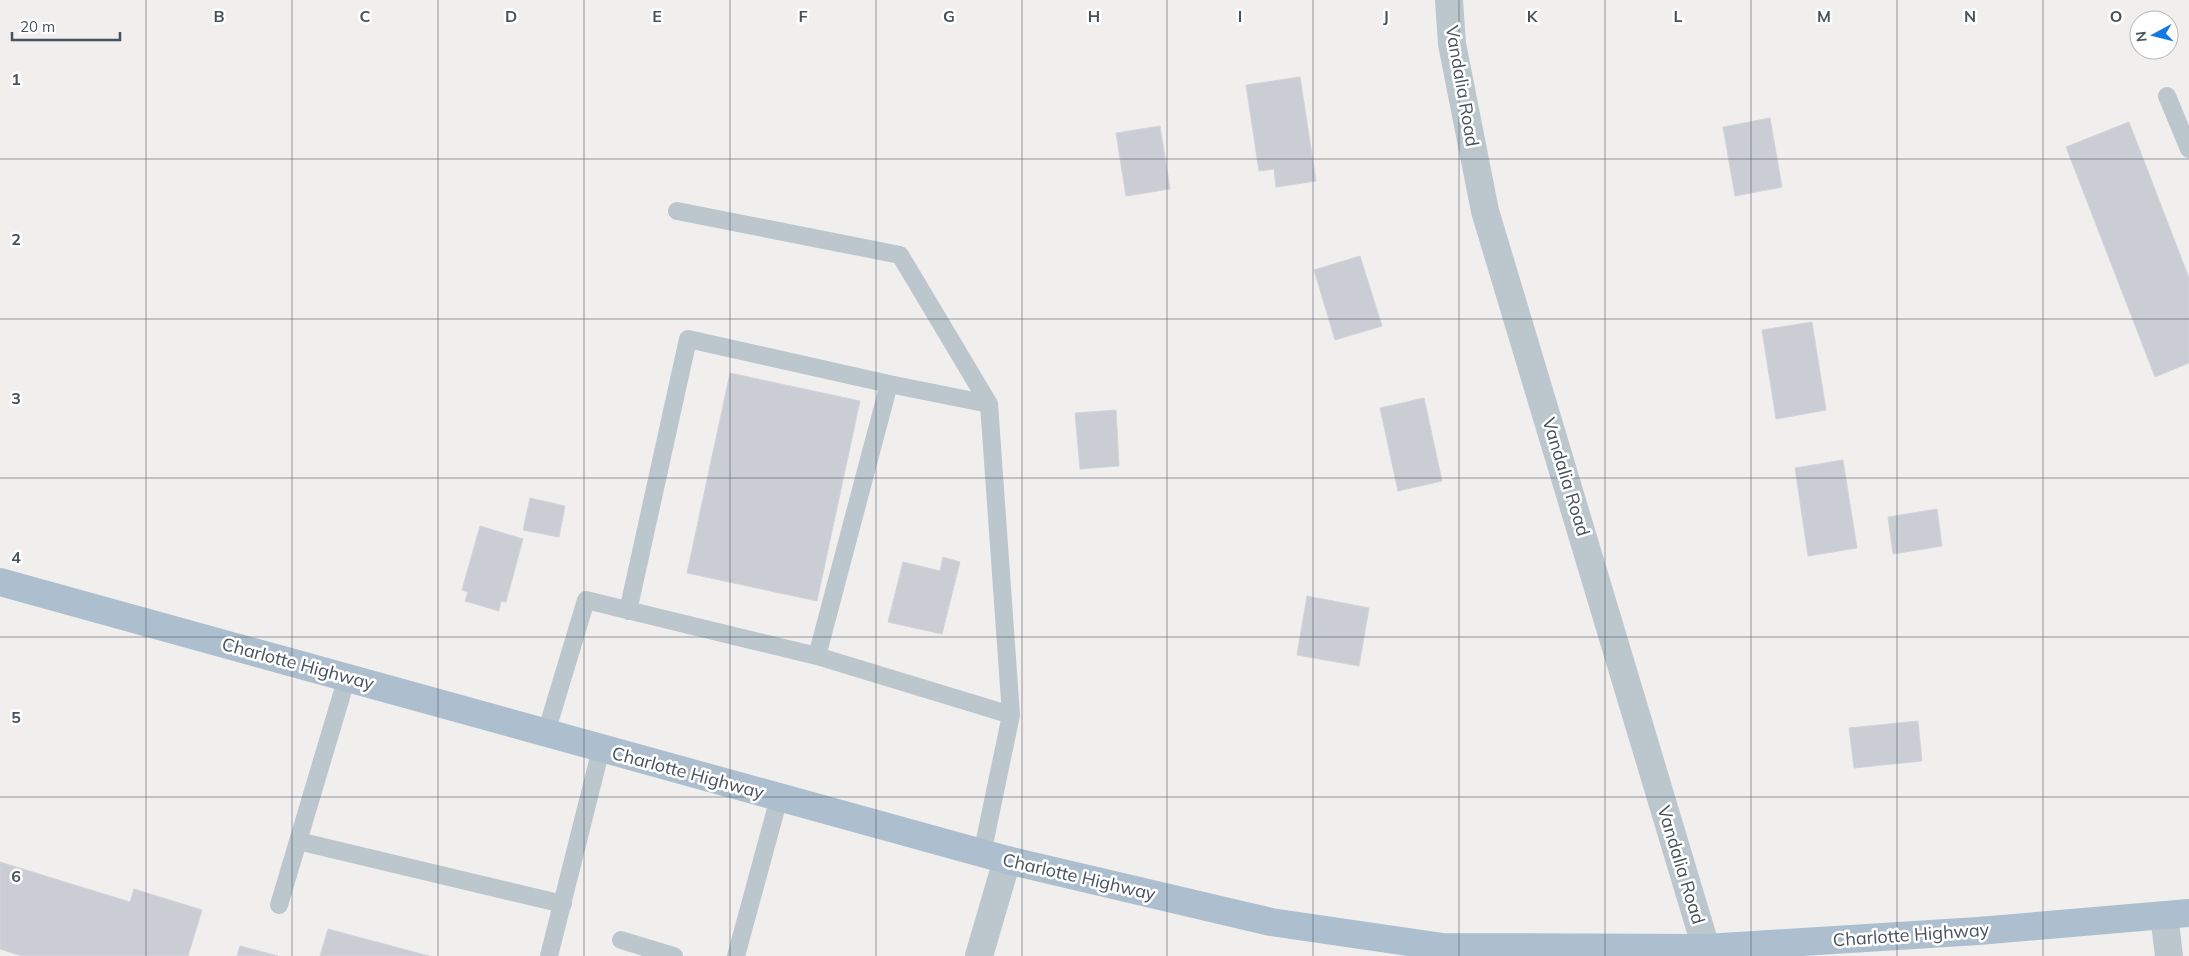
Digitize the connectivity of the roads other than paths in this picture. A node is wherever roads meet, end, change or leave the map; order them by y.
1 (1449, 0) edge
2 (2167, 96) dead end
3 (2189, 149) edge
4 (677, 211) dead end
5 (889, 384) junction
6 (990, 404) junction
7 (0, 582) edge
8 (628, 611) junction
9 (817, 656) junction
10 (347, 677) junction
11 (1012, 715) junction
12 (546, 733) junction
13 (601, 749) junction
14 (779, 798) junction
15 (298, 841) junction
16 (994, 857) junction
17 (563, 904) junction
18 (279, 905) dead end
19 (2177, 914) edge
20 (621, 940) dead end
21 (1706, 952) edge
22 (549, 956) edge
23 (674, 956) edge
24 (736, 956) edge
25 (979, 956) edge
26 (2169, 956) edge

1 - 21 street, Vandalia Road
2 - 3 lane
4 - 6 lane
5 - 6 lane
5 - 8 lane
5 - 9 lane
6 - 11 lane
7 - 10 main road, Charlotte Highway
8 - 9 lane
8 - 12 lane
9 - 11 lane
10 - 12 main road, Charlotte Highway
10 - 15 lane
11 - 16 lane
12 - 13 main road, Charlotte Highway
13 - 14 main road, Charlotte Highway
13 - 17 lane
14 - 16 main road, Charlotte Highway
14 - 24 lane
15 - 17 lane
15 - 18 lane
16 - 21 main road, Charlotte Highway
16 - 25 street
17 - 22 lane
19 - 21 main road, Charlotte Highway
19 - 26 street
20 - 23 lane

